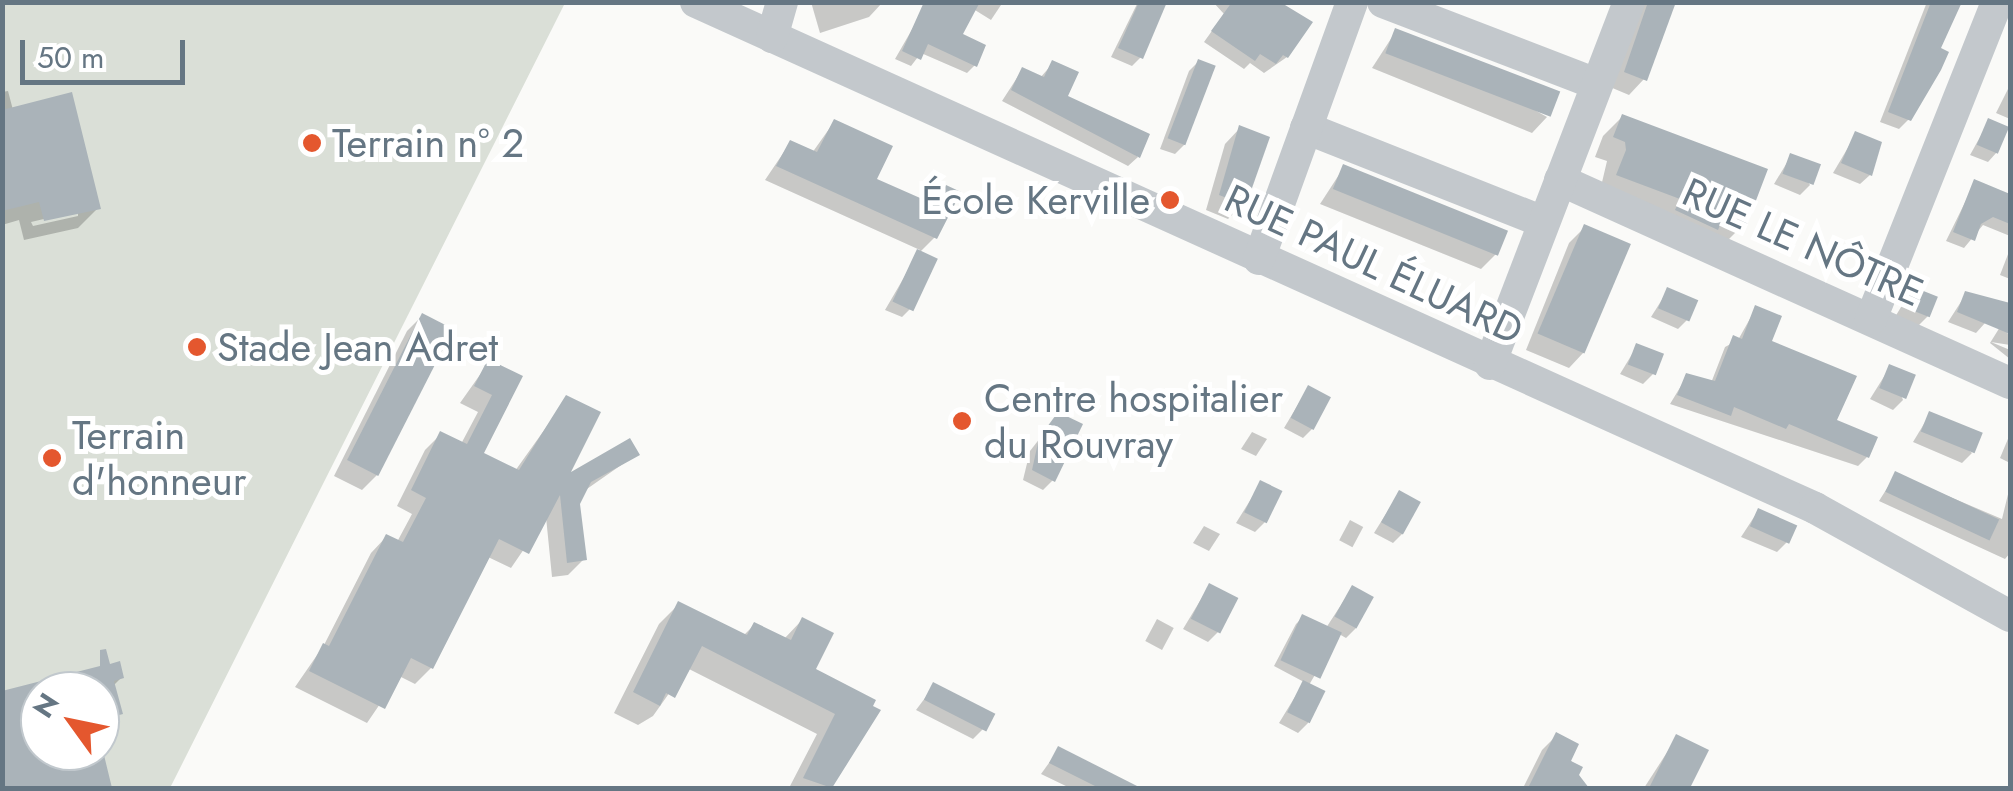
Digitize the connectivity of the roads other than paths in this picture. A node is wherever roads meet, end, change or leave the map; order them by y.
1 (696, 2) edge
2 (782, 2) edge
3 (1352, 2) edge
4 (1383, 2) edge
5 (1628, 2) edge
6 (1999, 18) edge
7 (772, 37) junction
8 (1597, 84) junction
9 (1306, 128) junction
10 (1560, 180) junction
11 (1543, 222) junction
12 (1259, 260) junction
13 (1871, 319) junction
14 (1490, 364) junction
15 (2010, 383) edge
16 (2010, 616) edge

1 - 7 street, RUE PAUL ÉLUARD
2 - 7 street
3 - 9 street
4 - 8 street
5 - 8 street
6 - 13 street
7 - 12 street, RUE PAUL ÉLUARD
8 - 10 street
9 - 11 street
9 - 12 street
10 - 11 street
10 - 13 street, RUE LE NÔTRE
11 - 14 street
12 - 14 street, RUE PAUL ÉLUARD
13 - 15 street, RUE LE NÔTRE
14 - 16 street, RUE PAUL ÉLUARD

